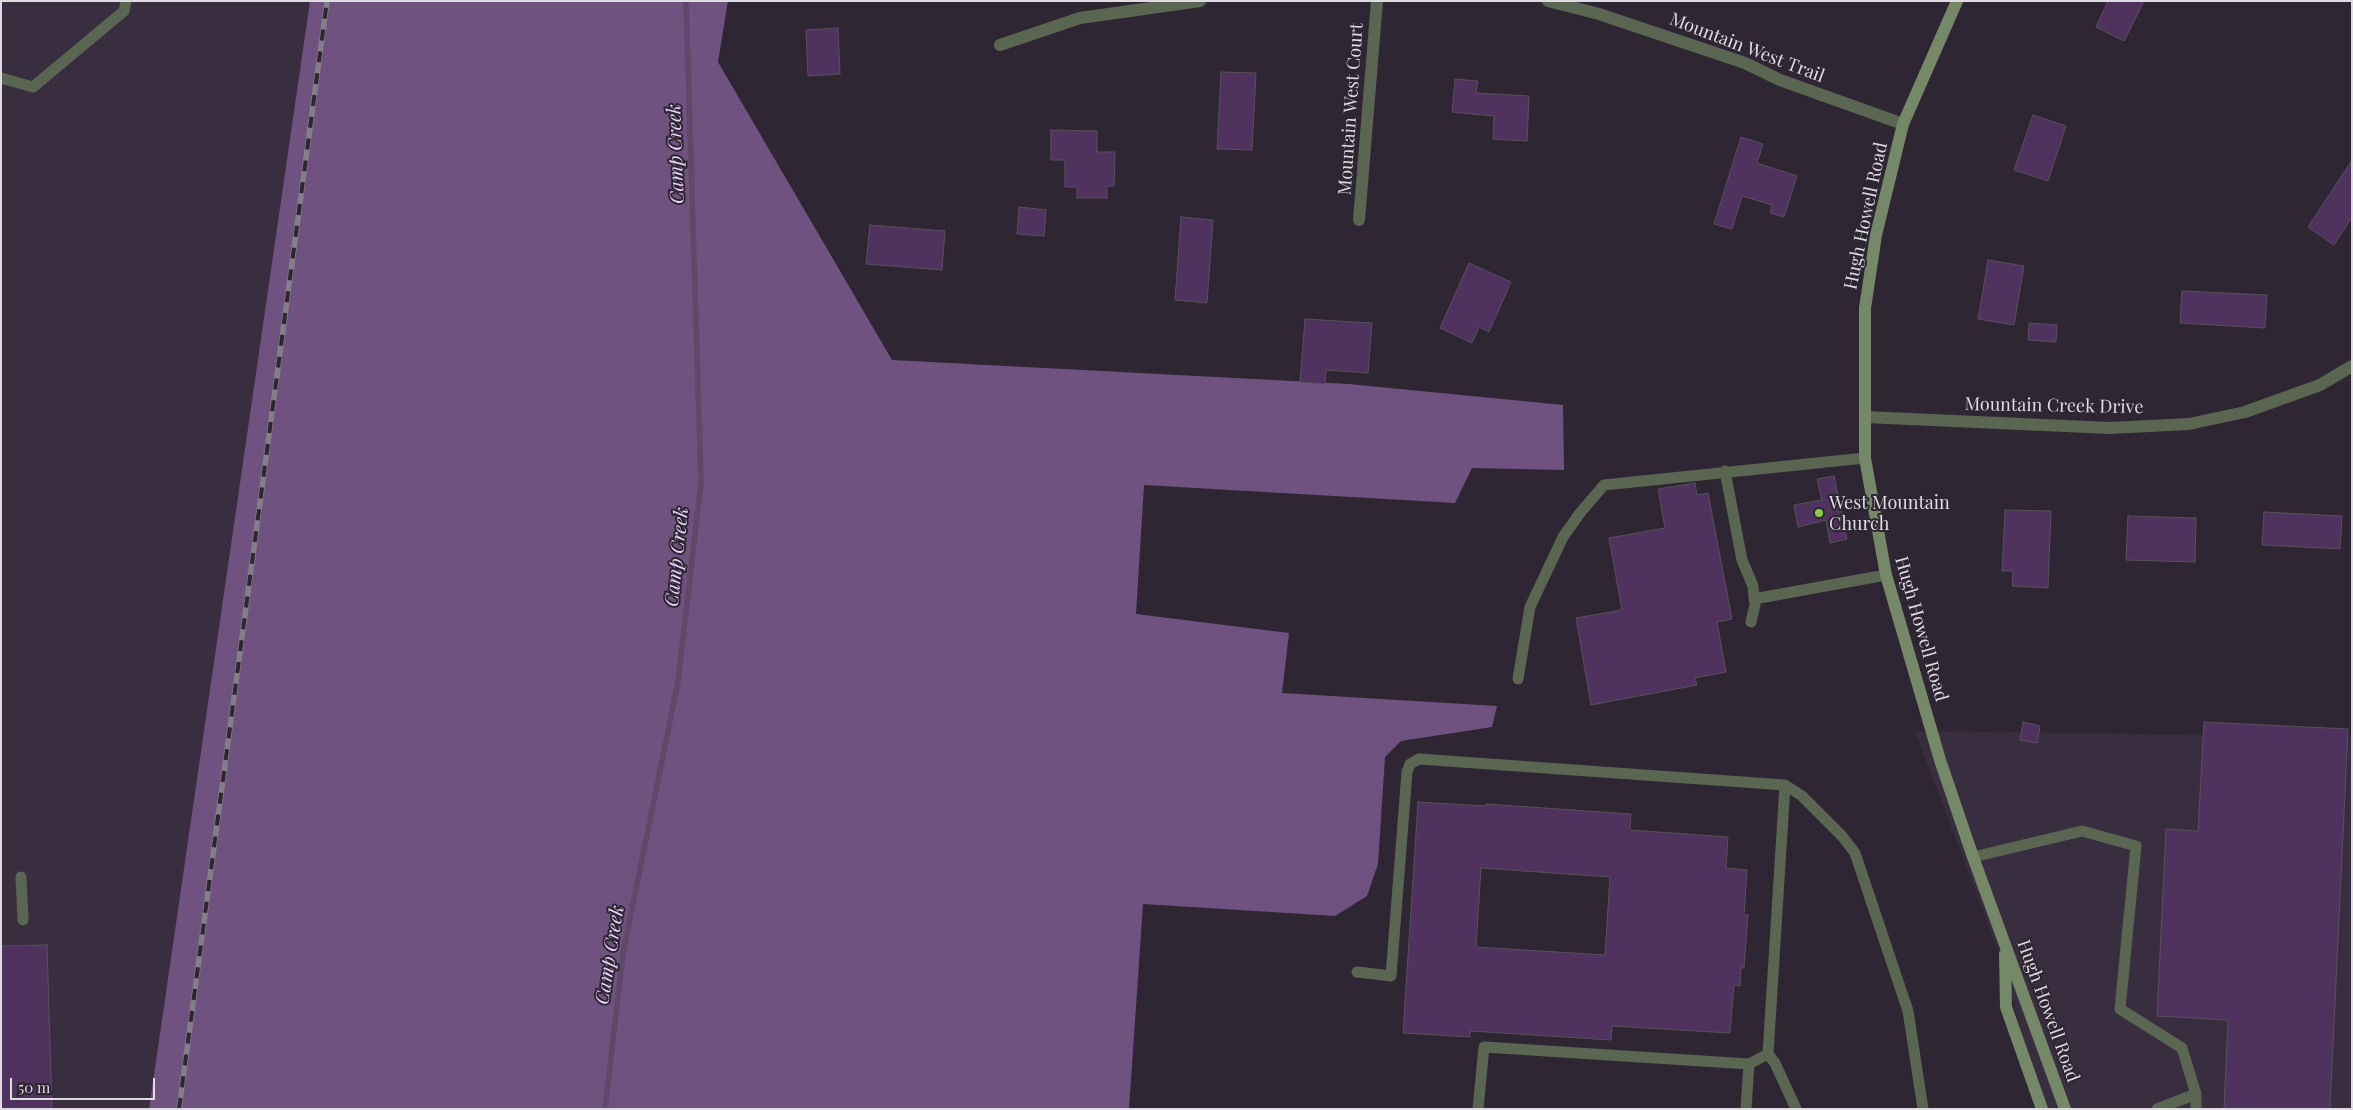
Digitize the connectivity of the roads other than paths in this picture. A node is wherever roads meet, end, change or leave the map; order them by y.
1 (126, 1) edge
2 (1200, 1) edge
3 (1376, 1) edge
4 (1548, 1) edge
5 (1958, 1) edge
6 (1000, 45) dead end
7 (1, 78) edge
8 (1903, 124) junction
9 (1360, 220) dead end
10 (2352, 366) edge
11 (1865, 417) junction
12 (1865, 458) junction
13 (1725, 471) junction
14 (1886, 575) junction
15 (1754, 599) junction
16 (1751, 622) dead end
17 (1518, 679) dead end
18 (1785, 785) junction
19 (1973, 857) junction
20 (21, 877) dead end
21 (23, 920) dead end
22 (2005, 944) junction
23 (1356, 972) dead end
24 (1768, 1054) junction
25 (1749, 1064) junction
26 (2196, 1094) junction
27 (1478, 1109) edge
28 (1746, 1109) edge
29 (1796, 1109) edge
30 (1923, 1109) edge
31 (2042, 1109) edge
32 (2065, 1109) edge
33 (2157, 1109) edge
34 (2196, 1109) edge

1 - 7 lane
2 - 6 street
3 - 9 street, Mountain West Court
4 - 8 street, Mountain West Trail
5 - 8 main road, Hugh Howell Road
8 - 11 main road, Hugh Howell Road
10 - 11 street, Mountain Creek Drive
11 - 12 main road, Hugh Howell Road
12 - 13 lane
12 - 14 main road, Hugh Howell Road
13 - 15 lane
13 - 17 lane
14 - 15 lane
14 - 19 main road, Hugh Howell Road
15 - 16 lane
18 - 23 lane
18 - 24 lane
18 - 30 lane
19 - 22 main road, Hugh Howell Road
19 - 26 lane
20 - 21 lane
22 - 31 main road
22 - 32 main road, Hugh Howell Road
24 - 25 lane
24 - 29 lane
25 - 27 lane
25 - 28 lane
26 - 33 lane
26 - 34 lane

